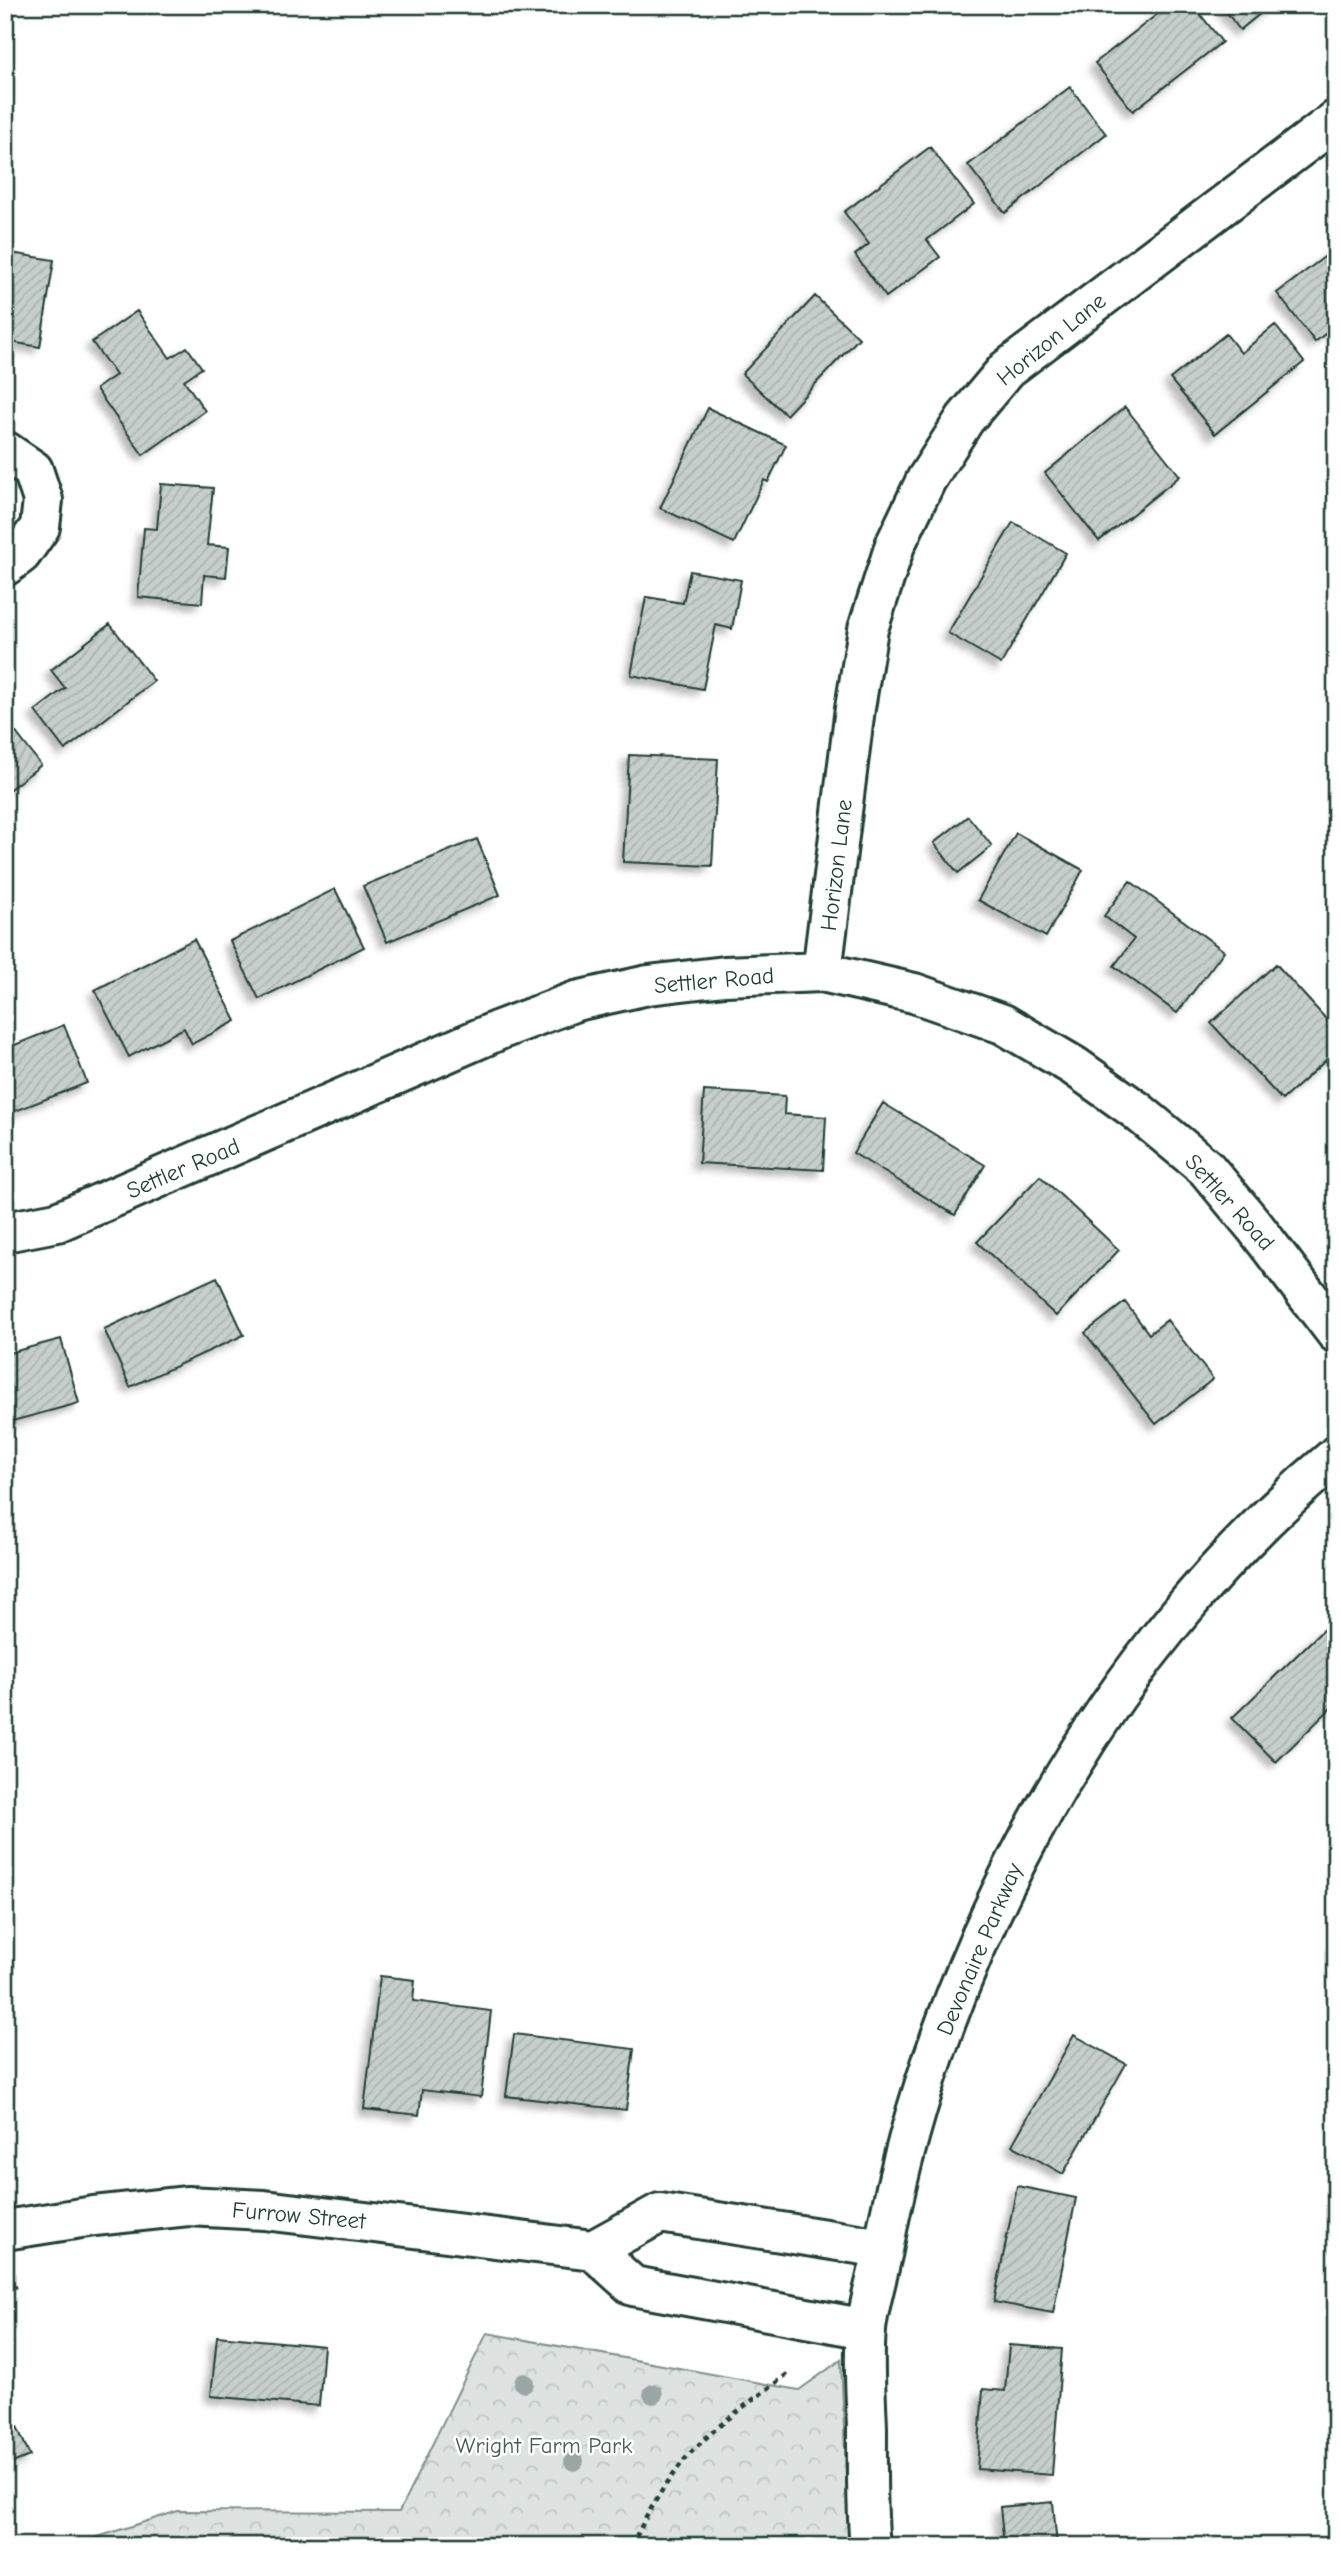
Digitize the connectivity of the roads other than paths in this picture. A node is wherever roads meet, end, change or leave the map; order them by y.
1 (1336, 120) edge
2 (5, 451) edge
3 (5, 566) edge
4 (822, 972) junction
5 (5, 1232) edge
6 (1336, 1333) edge
7 (1336, 1456) edge
8 (5, 2230) edge
9 (883, 2248) junction
10 (593, 2250) junction
11 (866, 2329) junction
12 (870, 2546) edge

1 - 4 street, Horizon Lane
2 - 3 street
4 - 5 street, Settler Road
4 - 6 street, Settler Road
7 - 9 street, Devonaire Parkway
8 - 10 street, Furrow Street
9 - 10 street
9 - 11 street, Devonaire Parkway
10 - 11 street
11 - 12 street, Devonaire Parkway

